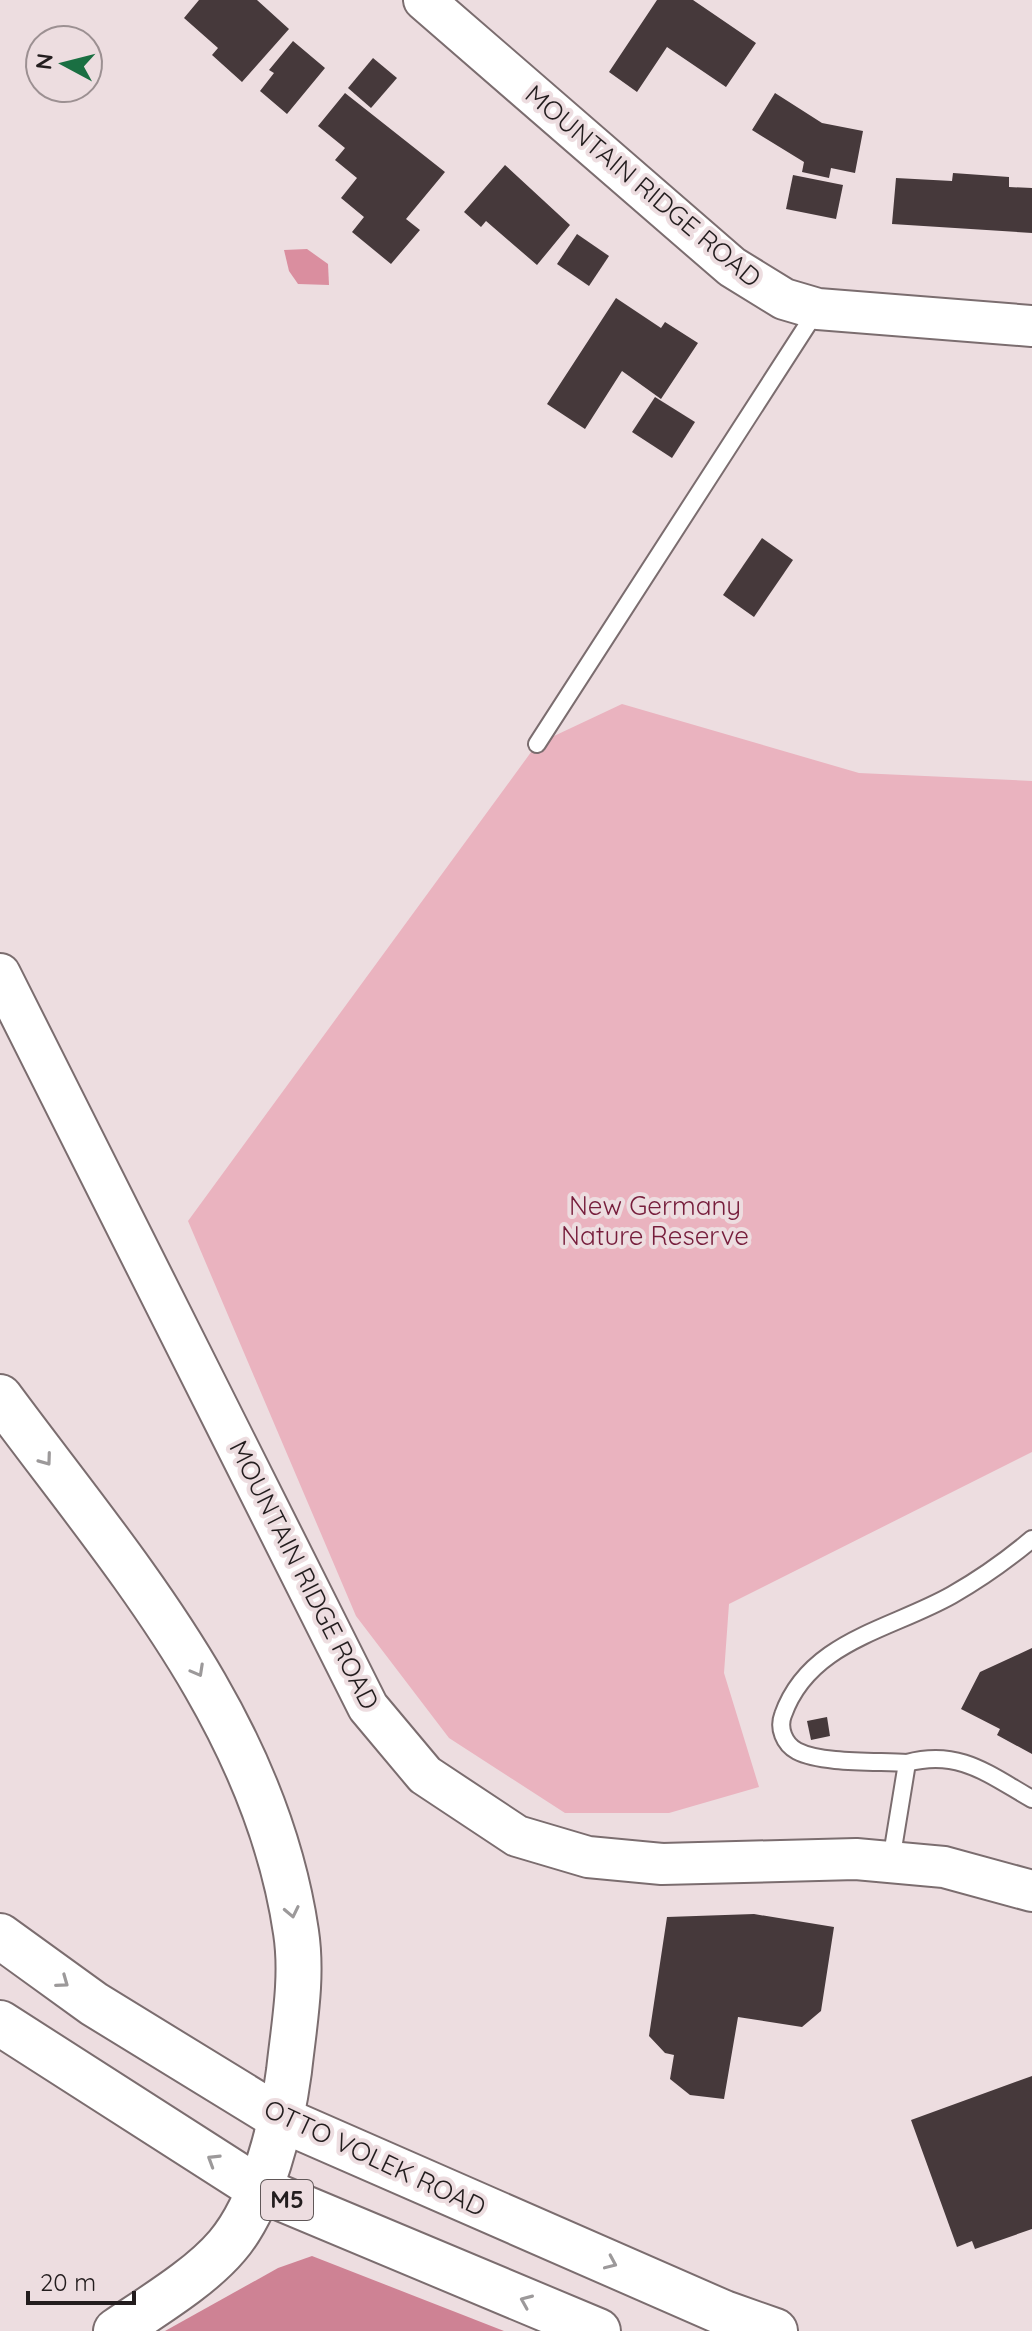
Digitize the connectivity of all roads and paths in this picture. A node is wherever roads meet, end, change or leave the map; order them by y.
1 (424, 0) edge
2 (818, 309) junction
3 (1032, 326) edge
4 (537, 744) dead end
5 (0, 974) edge
6 (0, 1397) edge
7 (1032, 1539) edge
8 (907, 1763) junction
9 (1032, 1799) edge
10 (891, 1862) junction
11 (1032, 1891) edge
12 (0, 1936) edge
13 (0, 2023) edge
14 (283, 2120) junction
15 (259, 2189) junction
16 (116, 2331) edge
17 (598, 2331) edge
18 (775, 2331) edge

1 - 2 street, MOUNTAIN RIDGE ROAD
2 - 3 street, MOUNTAIN RIDGE ROAD
2 - 4 lane
5 - 10 street, MOUNTAIN RIDGE ROAD
6 -> 14 main road
7 - 8 lane
8 - 9 lane
8 - 10 lane
10 - 11 street, MOUNTAIN RIDGE ROAD
12 -> 14 main road, OTTO VOLEK ROAD
15 -> 13 main road, M5
14 - 15 main road
14 -> 18 main road, OTTO VOLEK ROAD
15 - 16 main road
17 -> 15 main road, M5

